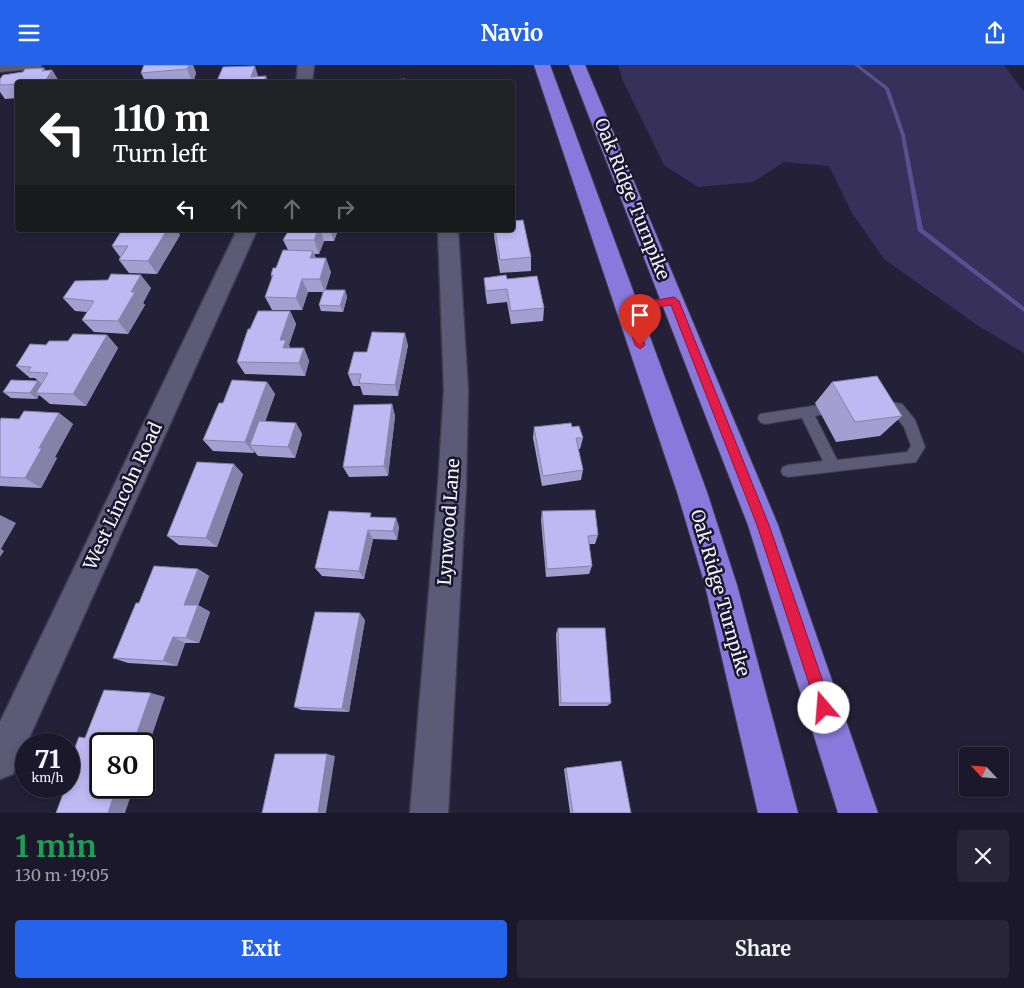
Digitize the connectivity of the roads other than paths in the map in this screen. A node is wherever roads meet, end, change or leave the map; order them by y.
1 (34, 65) edge
2 (306, 65) edge
3 (542, 65) edge
4 (577, 65) edge
5 (0, 67) edge
6 (304, 80) edge
7 (246, 232) edge
8 (448, 232) edge
9 (674, 301) junction
10 (628, 308) junction
11 (862, 405) edge
12 (765, 417) dead end
13 (833, 466) junction
14 (788, 471) dead end
15 (0, 761) edge
16 (429, 813) edge
17 (778, 813) edge
18 (858, 813) edge

1 - 5 street
2 - 6 street
3 - 10 highway, Oak Ridge Turnpike
4 - 9 highway, Oak Ridge Turnpike
7 - 15 street, West Lincoln Road
8 - 16 street, Lynwood Lane
9 - 10 lane
9 - 18 highway, Oak Ridge Turnpike
10 - 17 highway, Oak Ridge Turnpike
11 - 13 lane
12 - 13 lane
13 - 14 lane

